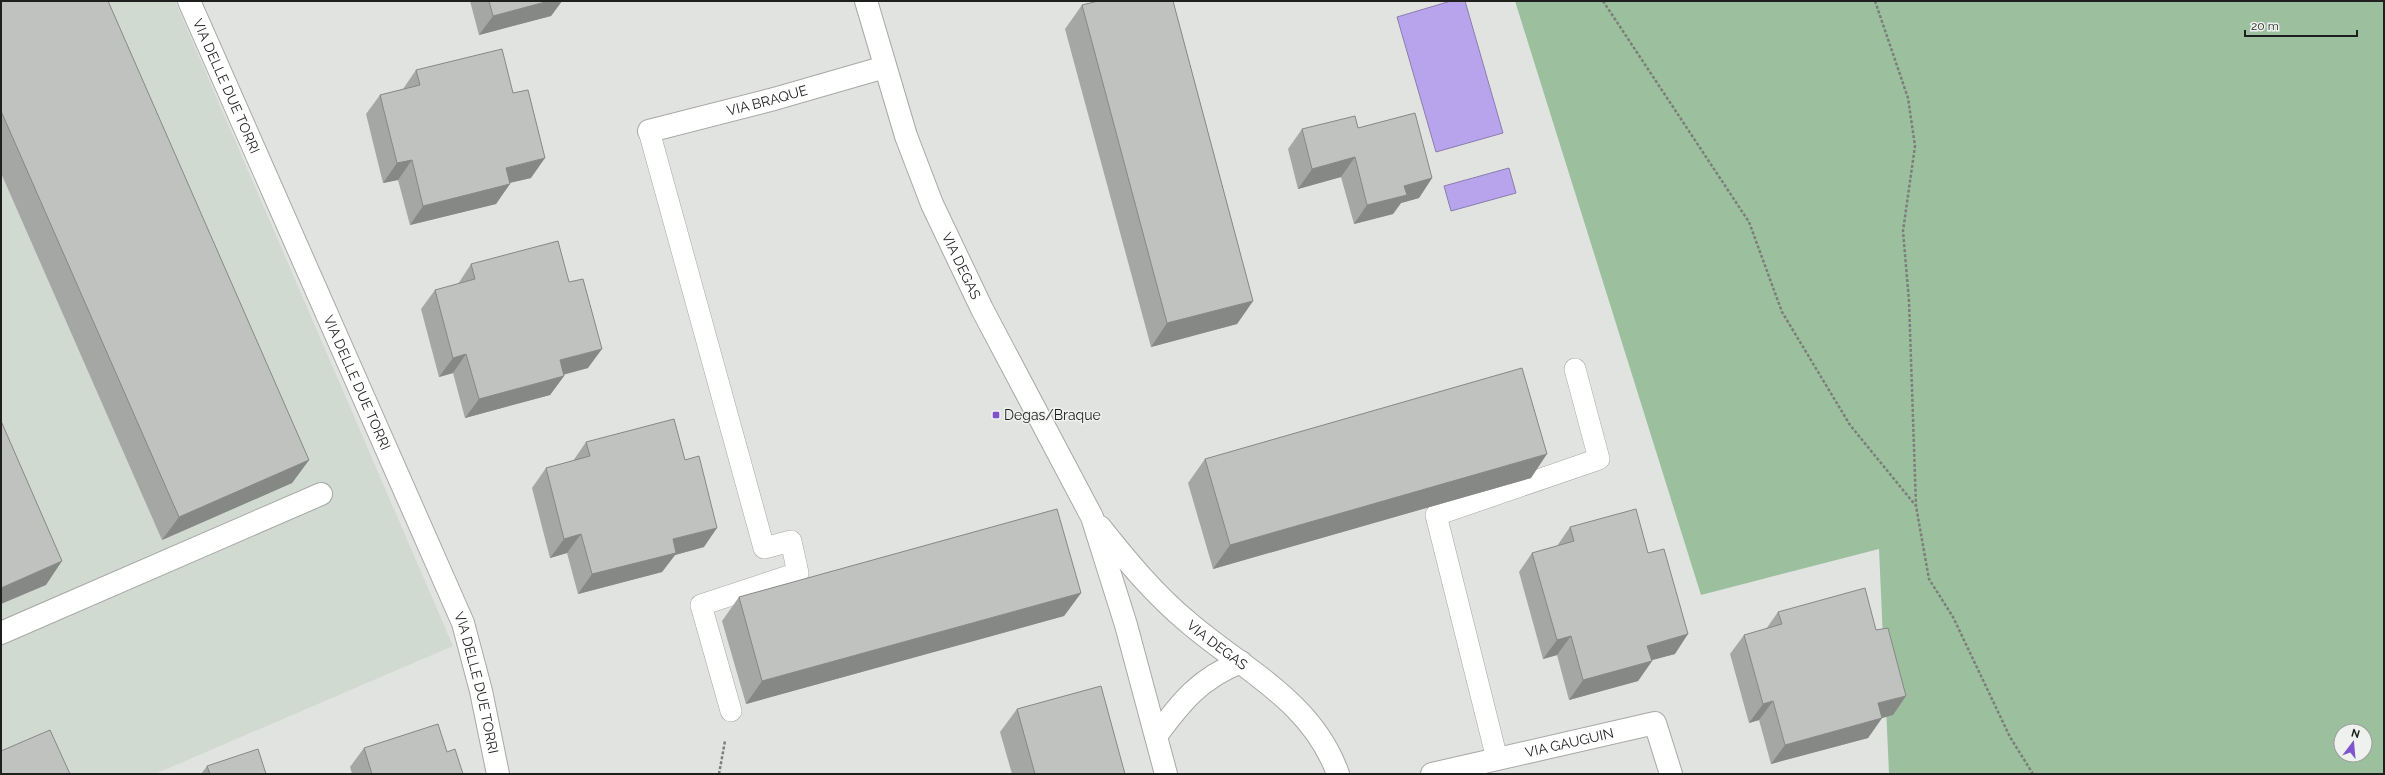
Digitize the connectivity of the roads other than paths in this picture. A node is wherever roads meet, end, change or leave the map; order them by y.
1 (189, 1) edge
2 (866, 1) edge
3 (884, 67) junction
4 (649, 131) joint
5 (1575, 369) dead end
6 (321, 494) dead end
7 (1092, 516) junction
8 (1, 633) edge
9 (1241, 662) junction
10 (731, 711) road end
11 (1156, 736) junction
12 (1497, 759) junction
13 (498, 774) edge
14 (1166, 774) edge
15 (1338, 774) edge
16 (1432, 774) edge
17 (1671, 774) edge

1 - 13 street, VIA DELLE DUE TORRI
2 - 3 street, VIA DEGAS
3 - 4 street, VIA BRAQUE
3 - 7 street, VIA DEGAS
4 - 10 lane
5 - 12 lane
6 - 8 street
7 - 9 street, VIA DEGAS
7 - 11 street, VIA DEGAS
9 - 11 street
9 - 15 street, VIA DEGAS
11 - 14 street, VIA DEGAS
12 - 16 street, VIA GAUGUIN
12 - 17 street, VIA GAUGUIN

